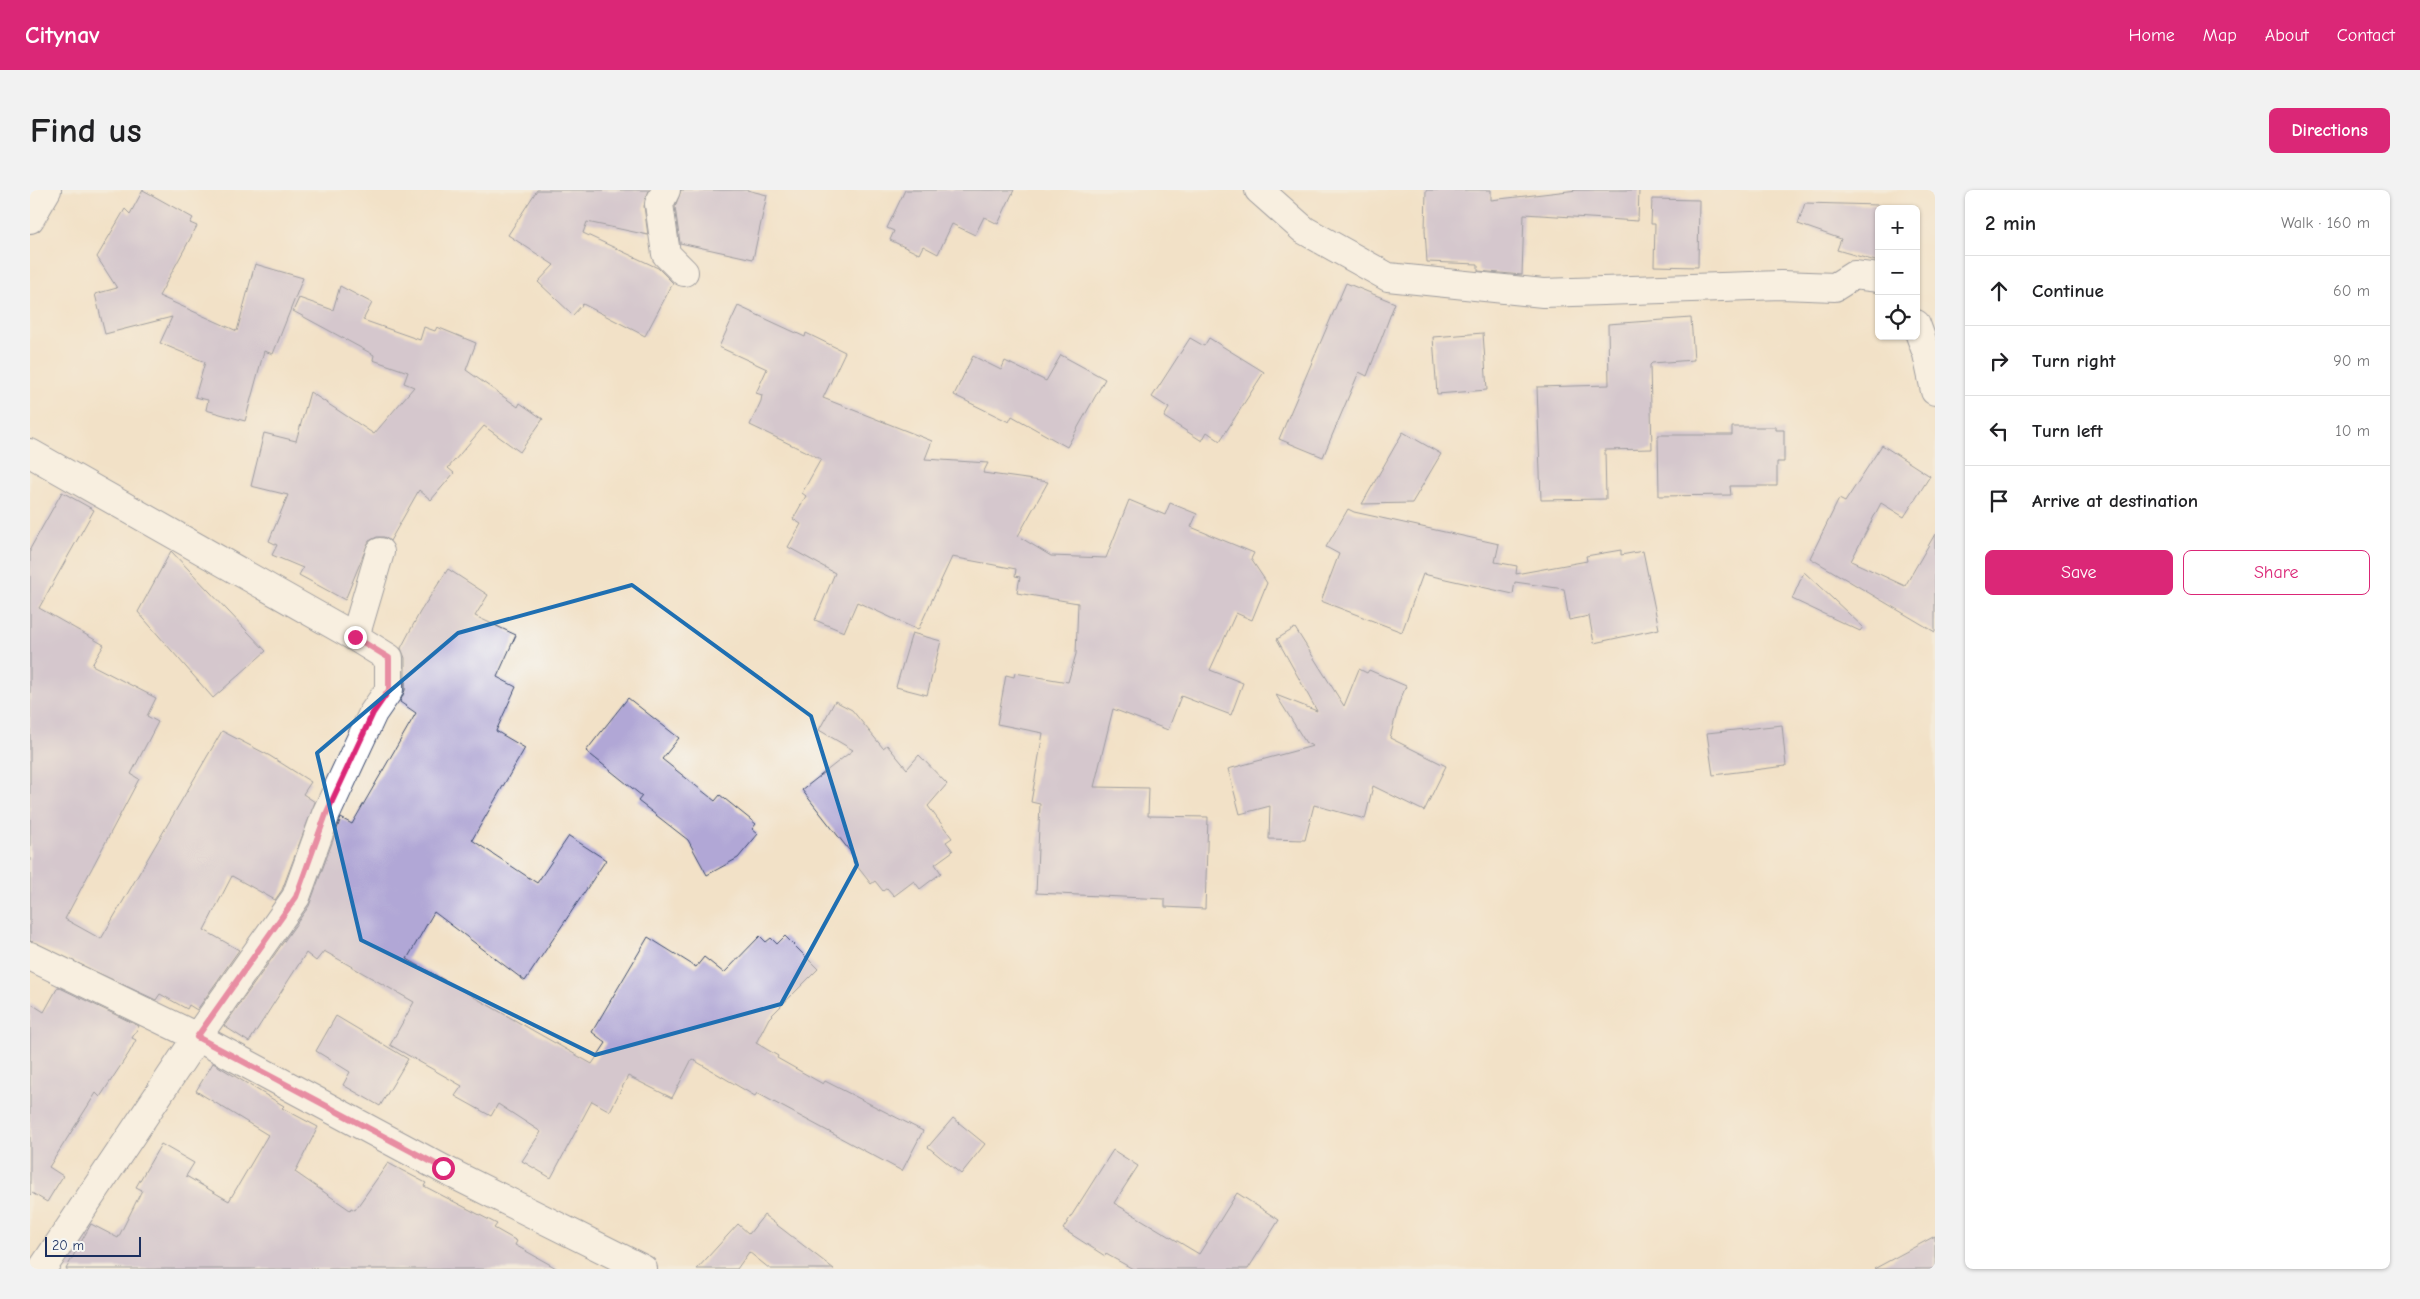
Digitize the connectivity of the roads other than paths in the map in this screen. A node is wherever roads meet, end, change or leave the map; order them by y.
1 (47, 190) edge
2 (666, 190) edge
3 (1259, 190) edge
4 (30, 219) edge
5 (684, 272) dead end
6 (1875, 278) edge
7 (1920, 335) edge
8 (1935, 391) edge
9 (30, 453) edge
10 (380, 552) dead end
11 (355, 637) junction
12 (30, 956) edge
13 (197, 1037) junction
14 (42, 1269) edge
15 (643, 1269) edge

1 - 4 street
2 - 5 street
3 - 6 street
7 - 8 street
9 - 11 street
10 - 11 street
11 - 13 street
12 - 13 street
13 - 14 street
13 - 15 street

